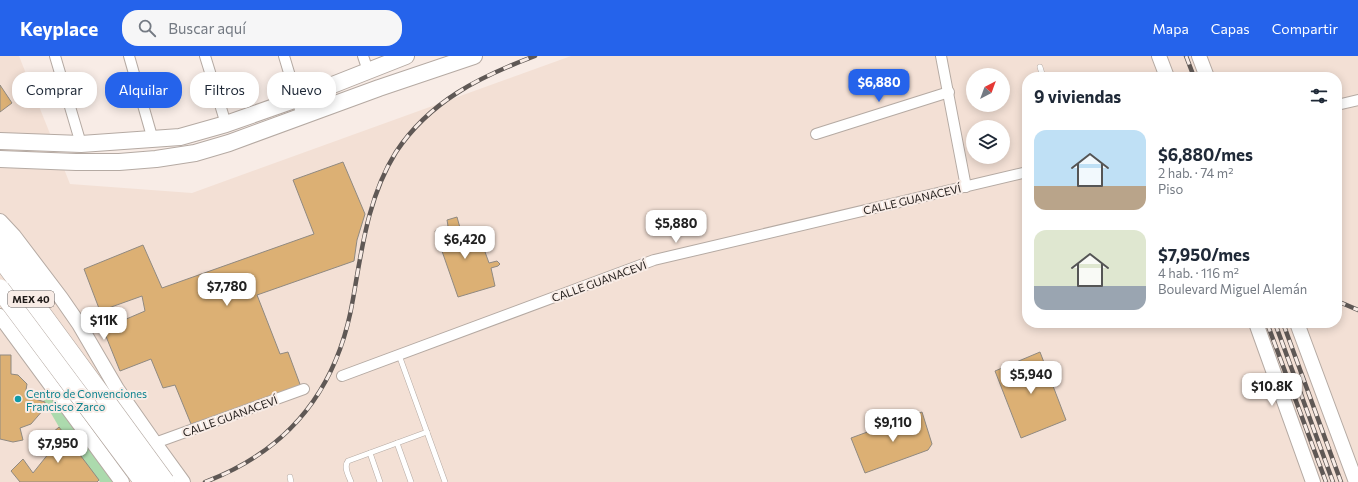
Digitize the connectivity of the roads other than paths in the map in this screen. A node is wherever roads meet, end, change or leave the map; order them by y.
1 (55, 56) edge
2 (129, 56) edge
3 (205, 56) edge
4 (284, 56) edge
5 (363, 56) edge
6 (406, 56) edge
7 (474, 56) edge
8 (941, 56) edge
9 (1159, 56) edge
10 (1199, 56) edge
11 (1040, 68) dead end
12 (368, 71) junction
13 (289, 72) edge
14 (1041, 72) edge
15 (1165, 72) edge
16 (1205, 72) edge
17 (336, 84) edge
18 (949, 92) junction
19 (1358, 100) edge
20 (1342, 104) edge
21 (271, 108) edge
22 (300, 108) edge
23 (302, 116) junction
24 (226, 124) junction
25 (816, 134) dead end
26 (153, 140) junction
27 (0, 141) edge
28 (81, 144) junction
29 (0, 159) edge
30 (1022, 173) edge
31 (966, 187) junction
32 (0, 221) edge
33 (0, 234) edge
34 (0, 257) edge
35 (0, 289) edge
36 (0, 316) edge
37 (1258, 328) edge
38 (1299, 328) edge
39 (399, 355) junction
40 (342, 376) dead end
41 (95, 386) junction
42 (304, 389) dead end
43 (427, 432) junction
44 (397, 443) junction
45 (157, 446) junction
46 (370, 453) junction
47 (122, 482) edge
48 (143, 482) edge
49 (165, 482) edge
50 (184, 482) edge
51 (351, 482) edge
52 (380, 482) edge
53 (411, 482) edge
54 (445, 482) edge
55 (1313, 482) edge
56 (1356, 482) edge

1 - 28 street
2 - 26 street
3 - 24 street
4 - 13 street
5 - 12 street
6 - 12 main road
7 - 23 main road
8 - 18 street
9 - 15 street
10 - 16 street
11 - 14 lane
12 - 17 main road
18 - 25 street
18 - 31 street
19 - 20 street
21 - 24 main road
22 - 23 street
23 - 29 main road
24 - 26 main road
26 - 28 main road
27 - 28 main road
30 - 31 street, CALLE GUANACEVÍ
31 - 39 street, CALLE GUANACEVÍ
32 - 45 street
33 - 41 highway
34 - 41 highway, MEX 40
35 - 48 highway, MEX 40, bridge
36 - 47 street
37 - 55 street
38 - 56 street
39 - 40 street, CALLE GUANACEVÍ
39 - 43 lane
41 - 49 highway, MEX 40, bridge
42 - 45 street, CALLE GUANACEVÍ
43 - 44 lane
43 - 54 lane
44 - 46 lane
44 - 53 lane
45 - 48 street
45 - 50 street
46 - 51 lane
46 - 52 lane

